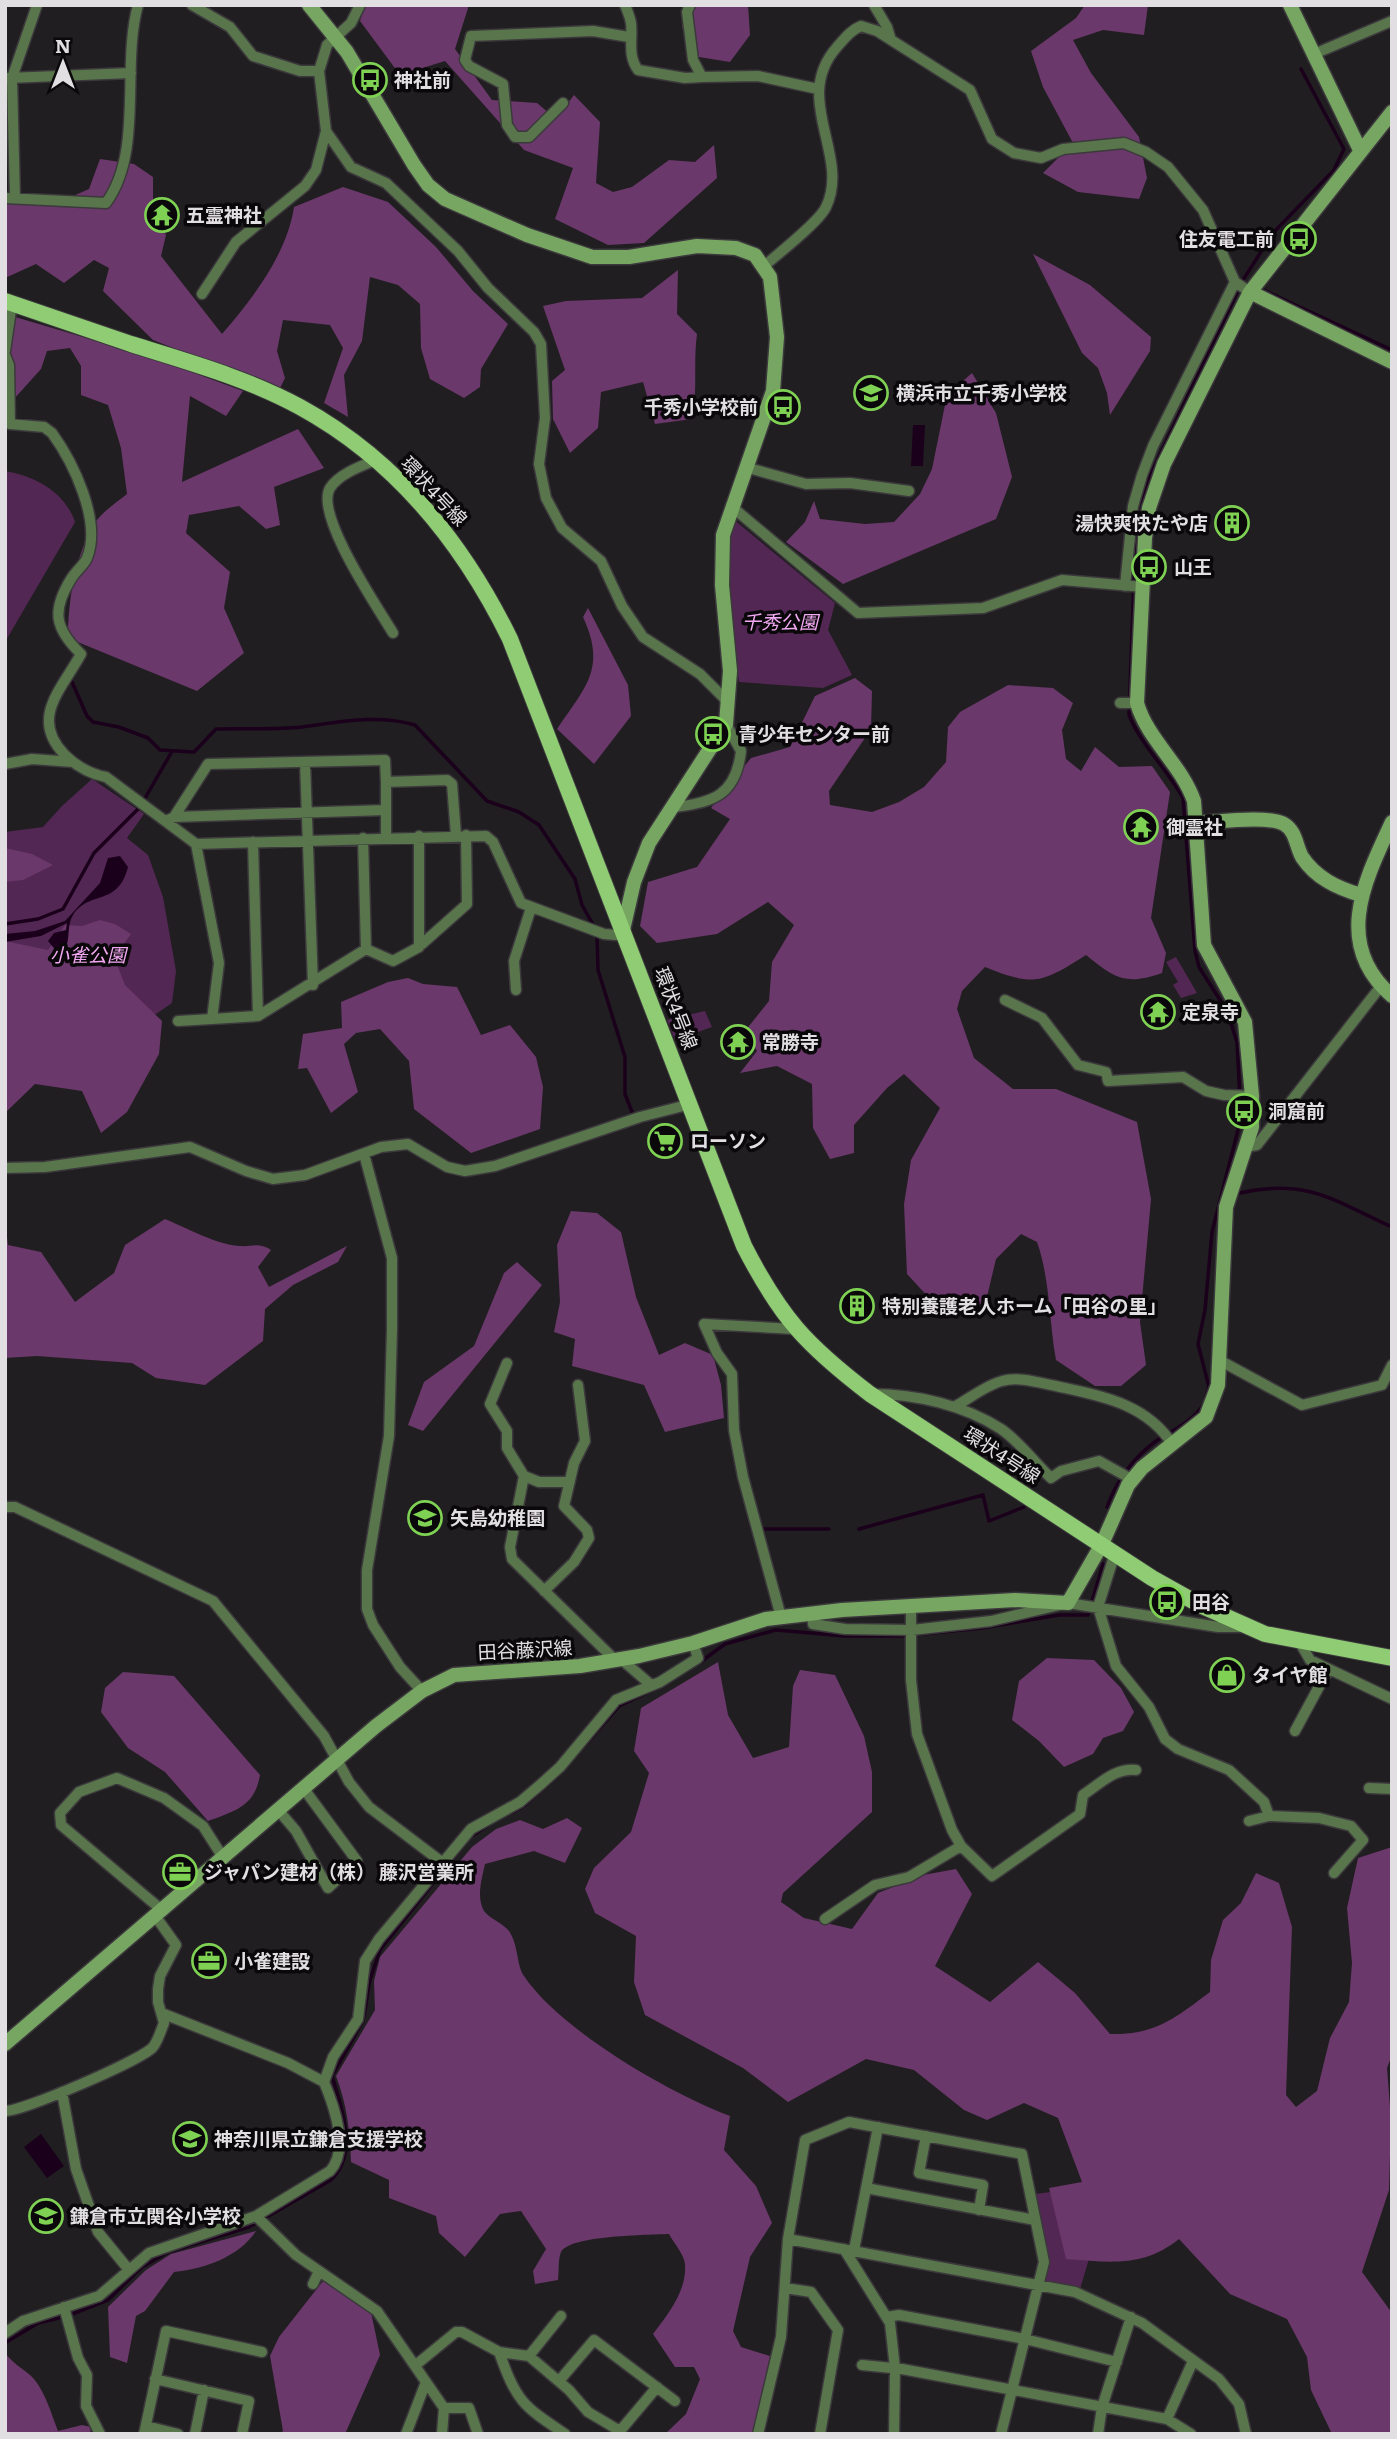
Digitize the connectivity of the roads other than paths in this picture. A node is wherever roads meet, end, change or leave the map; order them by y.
1 (37, 5) edge
2 (138, 5) edge
3 (192, 5) edge
4 (309, 5) edge
5 (360, 5) edge
6 (625, 5) edge
7 (690, 5) edge
8 (874, 5) edge
9 (1290, 5) edge
10 (1392, 21) edge
11 (335, 36) junction
12 (629, 37) junction
13 (891, 40) junction
14 (1314, 54) junction
15 (320, 71) junction
16 (131, 73) junction
17 (702, 77) junction
18 (9, 78) edge
19 (818, 89) junction
20 (563, 103) dead end
21 (1392, 112) edge
22 (326, 131) junction
23 (1360, 150) junction
24 (10, 198) edge
25 (764, 267) junction
26 (1245, 286) junction
27 (202, 294) dead end
28 (9, 302) edge
29 (5, 353) edge
30 (1392, 362) edge
31 (376, 460) junction
32 (745, 467) junction
33 (909, 491) dead end
34 (731, 506) junction
35 (1125, 586) junction
36 (1144, 587) junction
37 (393, 633) dead end
38 (729, 703) junction
39 (726, 724) junction
40 (73, 762) junction
41 (305, 762) junction
42 (5, 764) edge
43 (386, 782) junction
44 (674, 807) junction
45 (386, 810) junction
46 (307, 813) junction
47 (170, 819) junction
48 (1392, 822) edge
49 (1197, 823) junction
50 (461, 835) junction
51 (419, 836) junction
52 (363, 838) junction
53 (386, 838) junction
54 (308, 840) junction
55 (253, 842) junction
56 (195, 844) junction
57 (1360, 895) junction
58 (531, 908) junction
59 (623, 930) junction
60 (422, 944) junction
61 (366, 950) junction
62 (313, 985) junction
63 (516, 990) dead end
64 (1387, 991) edge
65 (1005, 1000) dead end
66 (258, 1016) junction
67 (212, 1018) junction
68 (178, 1021) dead end
69 (1244, 1096) junction
70 (691, 1104) junction
71 (1246, 1147) junction
72 (365, 1154) junction
73 (5, 1168) edge
74 (794, 1329) junction
75 (1219, 1360) junction
76 (507, 1363) dead end
77 (1392, 1365) edge
78 (578, 1385) dead end
79 (870, 1394) junction
80 (954, 1407) junction
81 (1169, 1438) junction
82 (524, 1476) junction
83 (1126, 1476) junction
84 (568, 1482) junction
85 (5, 1507) edge
86 (1108, 1548) junction
87 (544, 1591) junction
88 (1068, 1602) junction
89 (911, 1606) junction
90 (1093, 1606) junction
91 (812, 1614) junction
92 (781, 1617) junction
93 (1247, 1628) junction
94 (912, 1634) junction
95 (1299, 1641) junction
96 (693, 1643) junction
97 (1392, 1658) edge
98 (618, 1660) junction
99 (1328, 1670) junction
100 (650, 1685) junction
101 (422, 1691) junction
102 (1392, 1699) edge
103 (1295, 1731) dead end
104 (339, 1760) junction
105 (1136, 1770) dead end
106 (1369, 1788) dead end
107 (304, 1789) junction
108 (1392, 1789) edge
109 (279, 1811) junction
110 (1269, 1816) junction
111 (1248, 1821) dead end
112 (961, 1846) junction
113 (224, 1859) junction
114 (443, 1863) junction
115 (1334, 1873) dead end
116 (160, 1914) junction
117 (825, 1919) dead end
118 (163, 2014) junction
119 (33, 2019) junction
120 (5, 2038) edge
121 (5, 2044) edge
122 (324, 2082) junction
123 (62, 2092) junction
124 (5, 2111) edge
125 (878, 2127) junction
126 (926, 2136) junction
127 (866, 2188) junction
128 (979, 2210) junction
129 (256, 2216) junction
130 (1035, 2220) junction
131 (788, 2239) junction
132 (849, 2250) junction
133 (129, 2270) junction
134 (319, 2271) junction
135 (313, 2284) dead end
136 (1038, 2284) junction
137 (785, 2288) junction
138 (66, 2313) junction
139 (561, 2316) dead end
140 (887, 2317) junction
141 (1131, 2317) junction
142 (5, 2333) edge
143 (1025, 2339) junction
144 (262, 2352) dead end
145 (499, 2352) junction
146 (529, 2356) junction
147 (1193, 2361) junction
148 (1117, 2362) junction
149 (417, 2364) junction
150 (862, 2365) dead end
151 (895, 2368) junction
152 (155, 2379) junction
153 (559, 2381) junction
154 (426, 2382) junction
155 (657, 2387) junction
156 (204, 2390) junction
157 (1012, 2390) junction
158 (675, 2401) dead end
159 (1102, 2407) junction
160 (444, 2408) junction
161 (1167, 2419) junction
162 (145, 2430) edge
163 (100, 2434) edge
164 (178, 2434) edge
165 (195, 2434) edge
166 (242, 2434) edge
167 (406, 2434) edge
168 (442, 2434) edge
169 (478, 2434) edge
170 (565, 2434) edge
171 (758, 2434) edge
172 (820, 2434) edge
173 (894, 2434) edge
174 (1001, 2434) edge
175 (1098, 2434) edge
176 (1191, 2434) edge
177 (1246, 2434) edge

1 - 18 street
2 - 16 street
3 - 15 street
4 - 11 street
5 - 11 street
6 - 12 street
7 - 17 street
8 - 13 street
9 - 14 street
10 - 14 street
11 - 15 street
11 - 25 street
12 - 17 street
12 - 20 street
13 - 19 street
13 - 26 street
14 - 23 street
15 - 22 street
16 - 18 street
16 - 24 street
17 - 19 street
18 - 24 street
19 - 25 street
21 - 23 street
22 - 27 street
22 - 38 street
23 - 26 street
25 - 32 street
26 - 30 street
26 - 35 street
26 - 36 street
28 - 29 street
28 - 31 main road, 環状4号線
29 - 40 street
31 - 37 street
31 - 59 main road, 環状4号線
32 - 33 street
32 - 34 street
34 - 35 street
34 - 38 street
35 - 36 street
36 - 49 street
38 - 39 street
39 - 44 street
39 - 44 street
40 - 42 street
40 - 47 street
41 - 43 street
41 - 46 street
41 - 47 street
43 - 45 street
43 - 50 street
44 - 59 street
45 - 46 street
45 - 53 street
46 - 47 street
46 - 54 street
47 - 56 street
48 - 57 street
49 - 57 street
49 - 69 street
50 - 51 street
50 - 58 street
50 - 60 street
51 - 53 street
51 - 60 street
52 - 53 street
52 - 54 street
52 - 61 street
54 - 55 street
54 - 62 street
55 - 56 street
55 - 66 street
56 - 67 street
57 - 64 street
58 - 59 street
58 - 63 street
59 - 70 main road, 環状4号線
60 - 61 street
61 - 62 street
62 - 66 street
64 - 71 street
65 - 69 street
66 - 67 street
67 - 68 street
69 - 71 street
70 - 72 street
70 - 74 main road, 環状4号線
71 - 75 street
72 - 73 street
72 - 101 street
74 - 79 main road, 環状4号線
74 - 92 street
75 - 77 street
75 - 81 street
76 - 82 street
78 - 84 street
79 - 80 street
79 - 86 main road, 環状4号線
80 - 81 street
80 - 83 street
81 - 83 street
82 - 84 street
82 - 87 street
83 - 86 street
84 - 87 street
85 - 104 street
86 - 88 street
86 - 90 street
86 - 93 main road, 環状4号線
87 - 98 street
88 - 89 street, 田谷藤沢線
88 - 90 street
88 - 94 street
89 - 91 street, 田谷藤沢線
89 - 94 street
90 - 93 street
90 - 110 street
91 - 92 street, 田谷藤沢線
91 - 94 street
92 - 96 street, 田谷藤沢線
93 - 95 main road, 環状4号線
94 - 112 street
95 - 97 main road, 環状4号線
95 - 99 street
96 - 98 street, 田谷藤沢線
96 - 100 street
98 - 100 street
98 - 101 street, 田谷藤沢線
99 - 102 street
99 - 103 street
100 - 114 street
101 - 104 street, 田谷藤沢線
104 - 107 street, 田谷藤沢線
104 - 114 street
105 - 112 street
106 - 108 street
107 - 109 street, 田谷藤沢線
107 - 109 street
109 - 113 street, 田谷藤沢線
110 - 111 street
110 - 115 street
112 - 117 street
113 - 116 street, 田谷藤沢線
113 - 116 street
114 - 122 street
116 - 118 street
116 - 119 street, 田谷藤沢線
118 - 122 street
118 - 123 street
119 - 120 street, 田谷藤沢線
119 - 121 street, 田谷藤沢線
122 - 129 street
123 - 124 street
123 - 133 street
125 - 126 street
125 - 127 street
125 - 131 street
126 - 128 street
126 - 130 street
127 - 128 street
127 - 132 street
128 - 130 street
129 - 133 street
129 - 134 street
130 - 136 street
131 - 132 street
131 - 137 street
132 - 136 street
132 - 140 street
133 - 138 street
134 - 135 street
134 - 149 street
136 - 141 street
136 - 143 street
137 - 171 street
137 - 172 street
138 - 142 street
138 - 163 street
139 - 146 street
140 - 143 street
140 - 151 street
141 - 147 street
141 - 148 street
143 - 148 street
143 - 157 street
144 - 152 street
145 - 146 street
145 - 149 street
145 - 170 street
146 - 153 street
147 - 161 street
147 - 177 street
148 - 159 street
149 - 154 street
150 - 151 street
151 - 157 street
151 - 173 street
152 - 156 street
152 - 162 street
153 - 155 street
153 - 155 street
154 - 160 street
154 - 167 street
155 - 158 street
156 - 165 street
156 - 166 street
157 - 159 street
157 - 174 street
159 - 161 street
159 - 175 street
160 - 168 street
160 - 169 street
161 - 176 street
162 - 164 street

